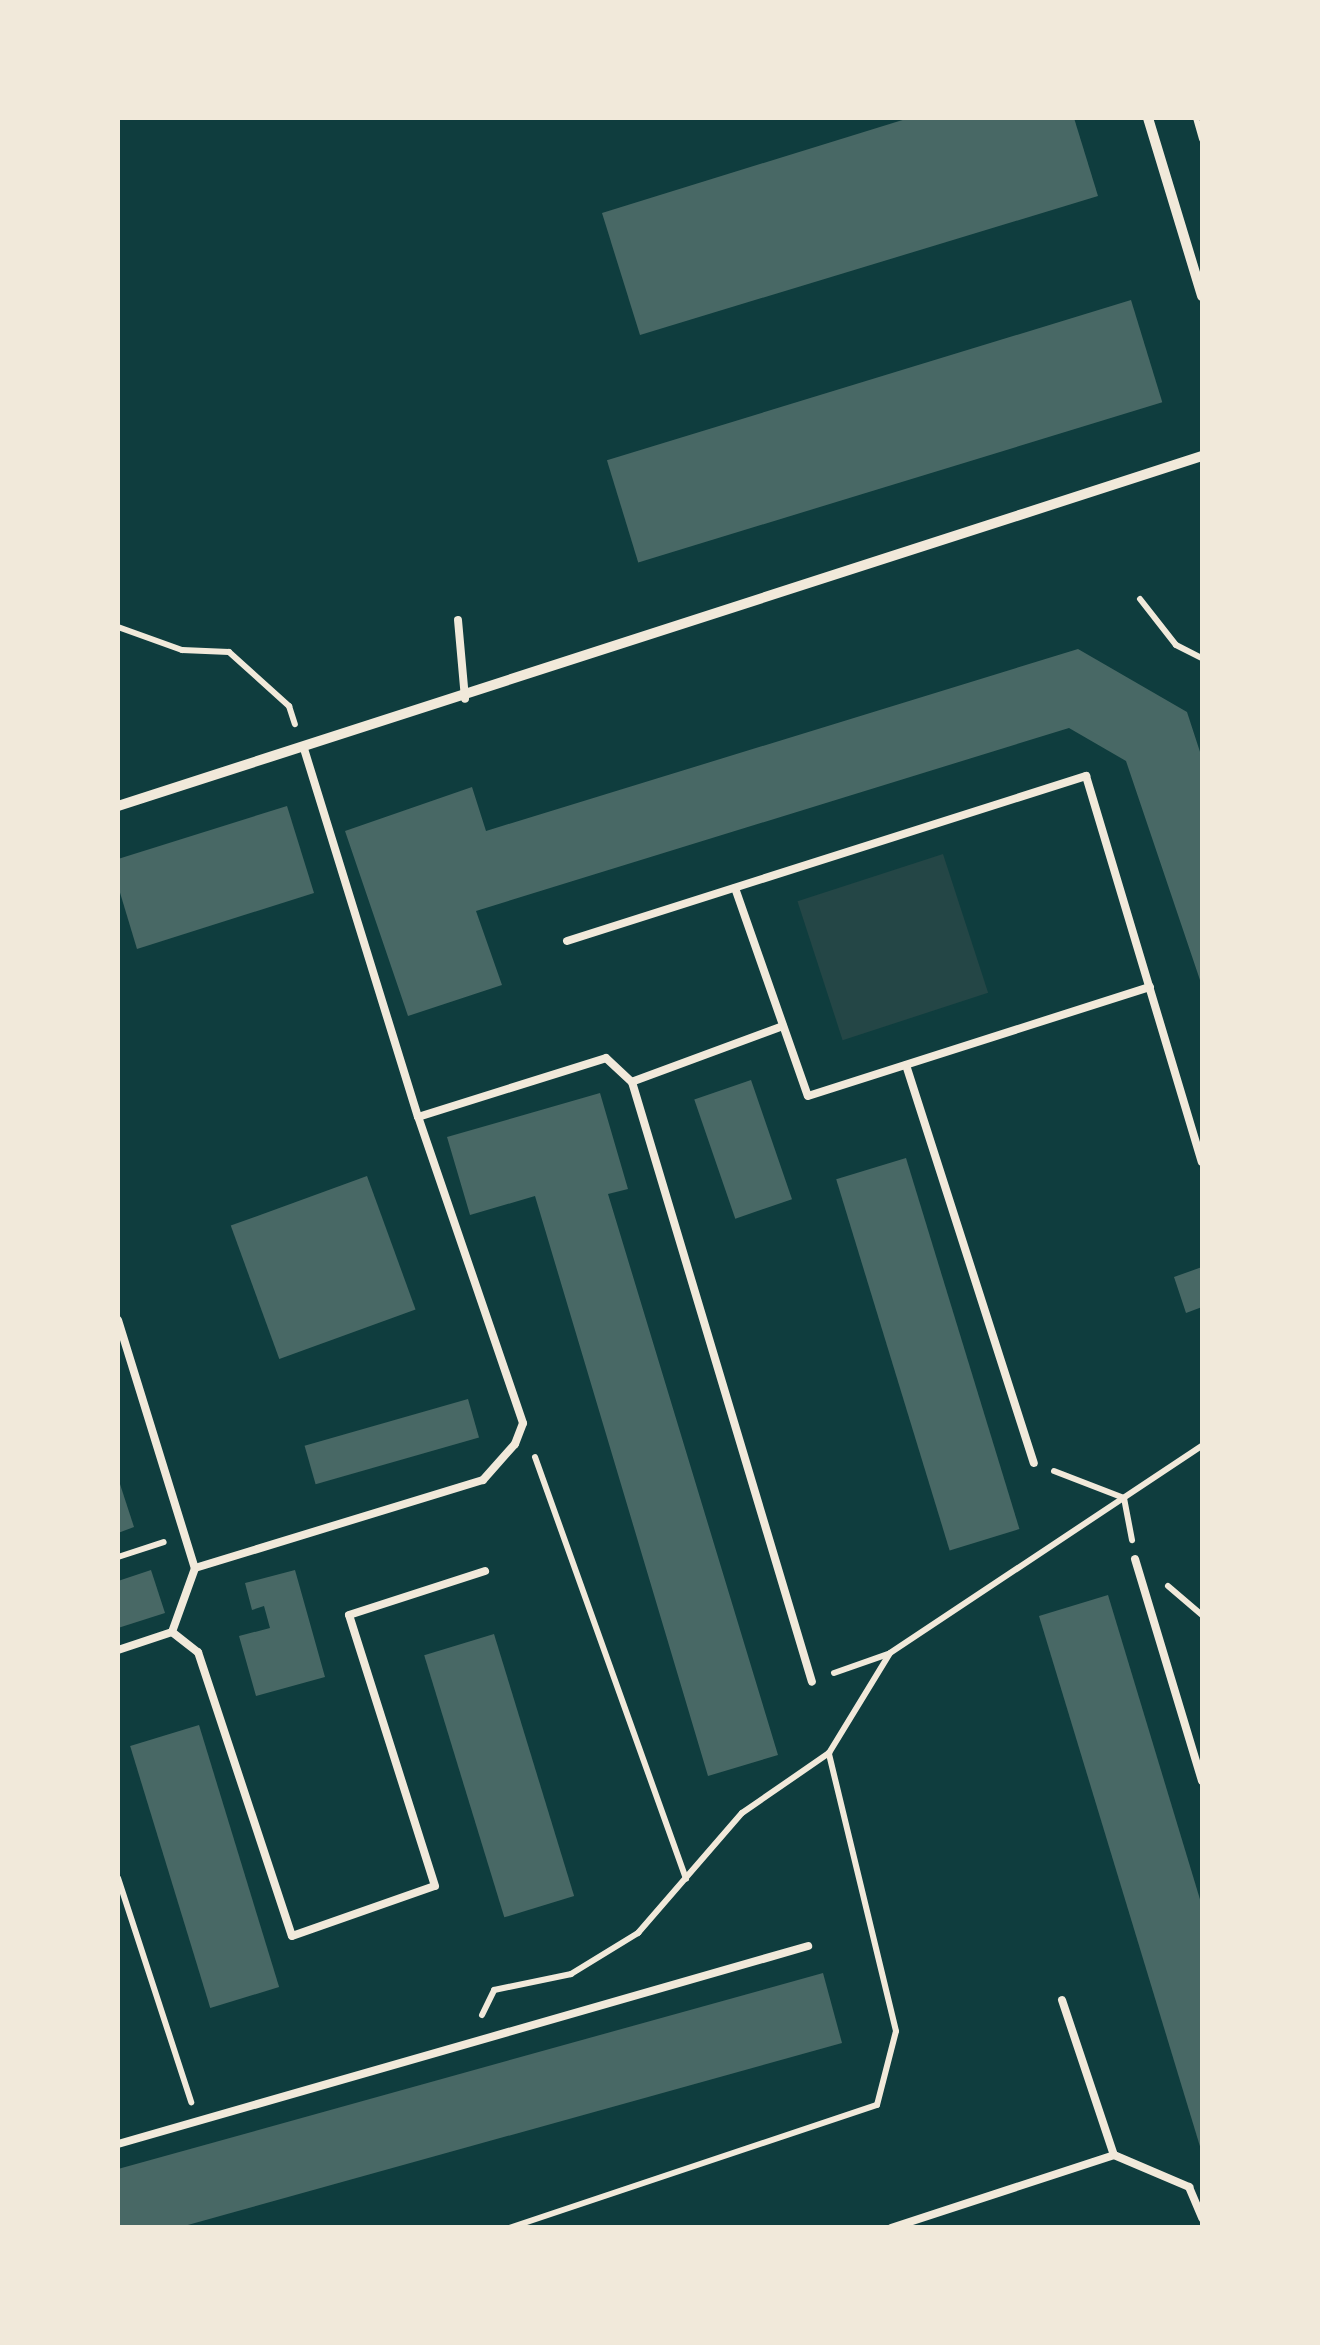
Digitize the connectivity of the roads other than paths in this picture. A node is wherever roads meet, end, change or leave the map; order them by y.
1 (1148, 118) edge
2 (1202, 296) edge
3 (1202, 456) edge
4 (458, 620) dead end
5 (465, 699) junction
6 (304, 748) junction
7 (118, 806) edge
8 (734, 888) junction
9 (567, 941) dead end
10 (1150, 987) junction
11 (783, 1026) junction
12 (906, 1065) junction
13 (632, 1082) junction
14 (418, 1117) junction
15 (1202, 1162) edge
16 (118, 1320) edge
17 (1034, 1463) road end
18 (1136, 1559) road end
19 (195, 1568) junction
20 (485, 1570) dead end
21 (172, 1632) junction
22 (118, 1650) edge
23 (812, 1682) road end
24 (1202, 1780) edge
25 (808, 1946) dead end
26 (1062, 2000) dead end
27 (118, 2144) edge
28 (1114, 2155) junction
29 (1202, 2218) edge
30 (891, 2228) edge

1 - 2 street
3 - 5 street
4 - 5 lane
5 - 6 street
6 - 7 street
6 - 14 lane
8 - 9 lane
8 - 10 lane
8 - 11 lane
10 - 12 lane
10 - 15 lane
11 - 12 lane
11 - 13 lane
12 - 17 lane
13 - 14 lane
13 - 23 lane
14 - 19 lane
16 - 19 lane
18 - 24 lane
19 - 21 lane
20 - 21 lane
21 - 22 lane
25 - 27 lane
26 - 28 lane
28 - 29 lane
28 - 30 lane

